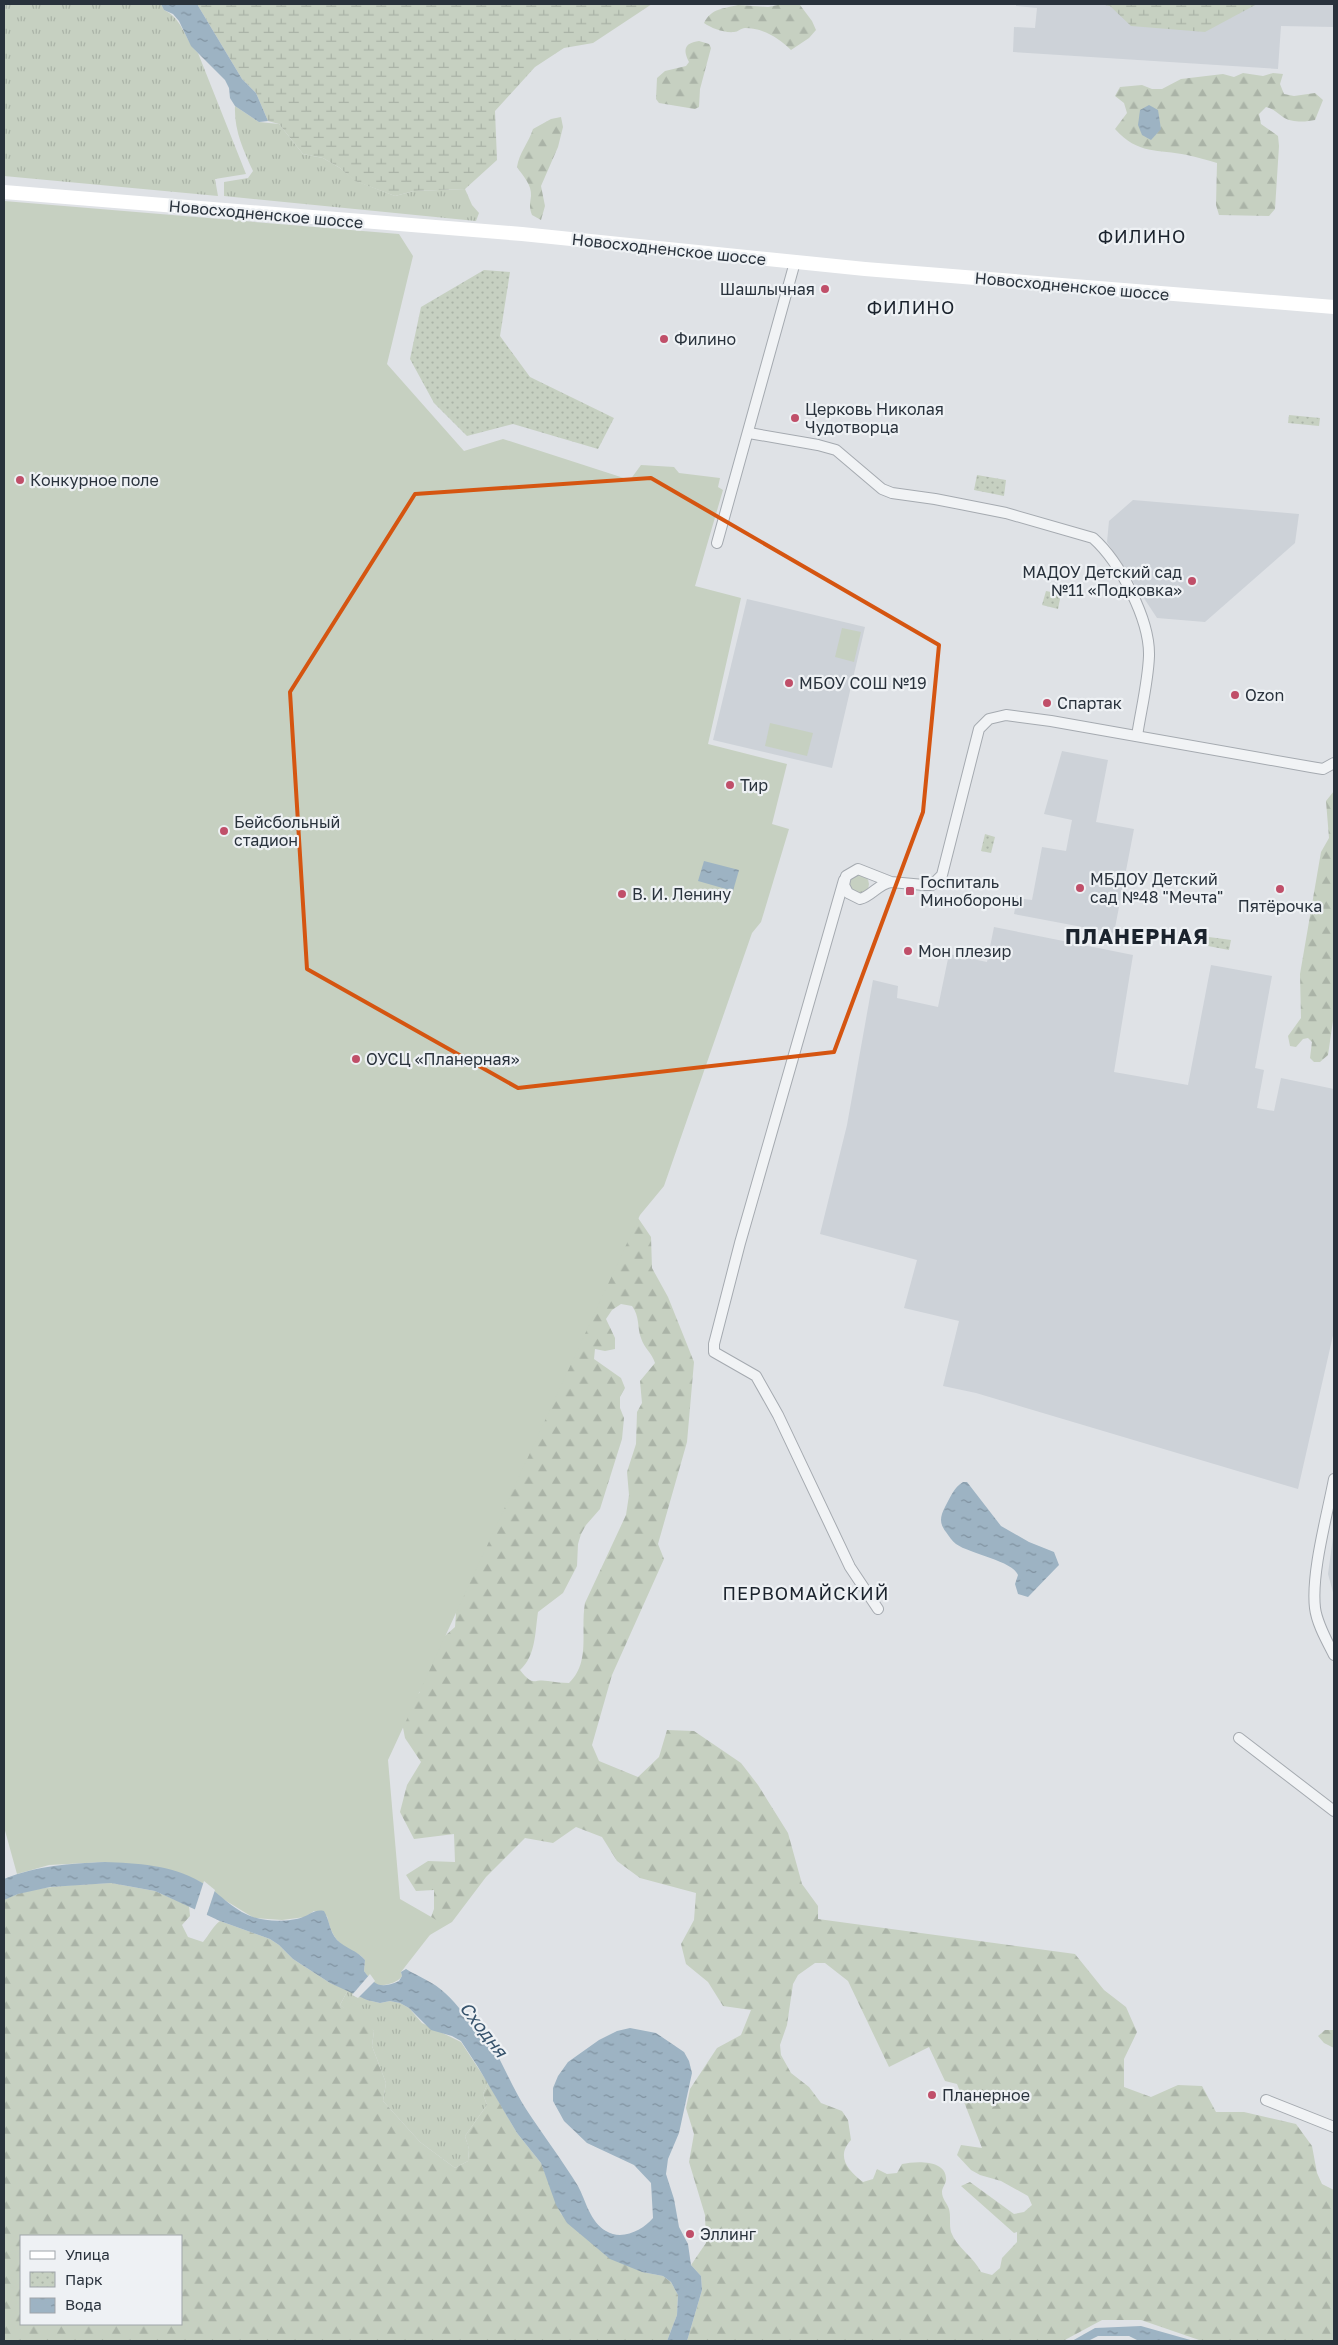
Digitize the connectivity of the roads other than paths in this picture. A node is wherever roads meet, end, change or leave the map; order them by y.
1 (4, 192) edge
2 (795, 262) junction
3 (1334, 307) edge
4 (749, 433) junction
5 (717, 543) dead end
6 (1137, 736) junction
7 (1334, 763) edge
8 (867, 871) junction
9 (844, 880) junction
10 (891, 882) junction
11 (872, 891) junction
12 (851, 896) junction
13 (837, 904) junction
14 (1334, 1479) edge
15 (878, 1610) dead end
16 (1334, 1654) edge
17 (1239, 1738) dead end
18 (1334, 1812) edge
19 (1266, 2100) dead end
20 (1334, 2127) edge

1 - 2 main road, Новосходненское шоссе
2 - 3 main road, Новосходненское шоссе
2 - 4 street
4 - 5 street
4 - 6 street
6 - 7 street
6 - 10 street
8 - 9 street
8 - 10 street
8 - 11 street
9 - 12 street
9 - 13 street
10 - 11 street
11 - 12 street
12 - 13 street
13 - 15 street
14 - 16 street
17 - 18 street
19 - 20 street

